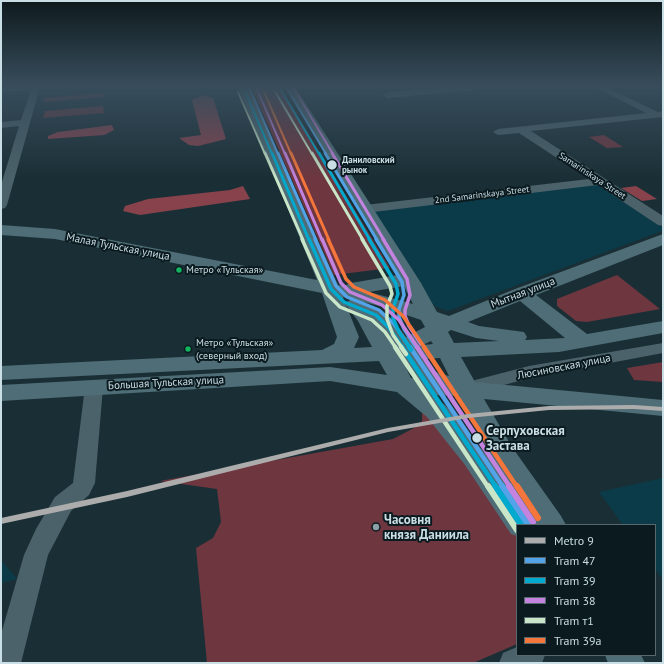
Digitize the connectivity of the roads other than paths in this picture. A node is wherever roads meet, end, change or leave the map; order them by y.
1 (27, 118) edge
2 (257, 118) edge
3 (309, 118) edge
4 (641, 118) edge
5 (25, 123) junction
6 (1, 125) edge
7 (522, 130) junction
8 (498, 132) dead end
9 (599, 180) junction
10 (1, 205) edge
11 (366, 209) junction
12 (663, 222) edge
13 (1, 230) edge
14 (663, 239) edge
15 (409, 279) junction
16 (329, 290) junction
17 (522, 293) junction
18 (438, 322) junction
19 (663, 327) edge
20 (587, 340) junction
21 (663, 348) edge
22 (446, 350) junction
23 (399, 351) junction
24 (328, 365) junction
25 (1, 372) edge
26 (404, 385) junction
27 (94, 387) junction
28 (467, 389) junction
29 (1, 393) edge
30 (663, 408) edge
31 (520, 524) edge
32 (550, 524) edge
33 (529, 656) edge
34 (6, 663) edge
35 (513, 663) edge

1 - 5 street
2 - 16 main road
3 - 11 main road
4 - 7 street
5 - 6 street
5 - 10 street
7 - 8 street
7 - 9 street, Samarinskaya Street
9 - 11 street, 2nd Samarinskaya Street
9 - 12 street, Samarinskaya Street
11 - 15 main road
13 - 16 main road, Малая Тульская улица
14 - 17 main road, Мытная улица
15 - 16 main road
15 - 18 main road
16 - 18 main road
16 - 23 main road
16 - 24 main road
17 - 18 main road, Мытная улица
17 - 20 main road
18 - 20 main road
18 - 22 main road
18 - 23 main road, Мытная улица
19 - 20 main road
20 - 22 main road
21 - 28 street, Люсиновская улица
22 - 23 main road
22 - 28 main road
23 - 24 main road
23 - 26 main road
23 - 28 main road
24 - 25 main road, Большая Тульская улица
24 - 26 main road
24 - 27 main road, Большая Тульская улица
26 - 28 main road
26 - 31 main road
27 - 29 main road, Большая Тульская улица
27 - 34 street
28 - 30 main road
28 - 32 main road
33 - 35 street

